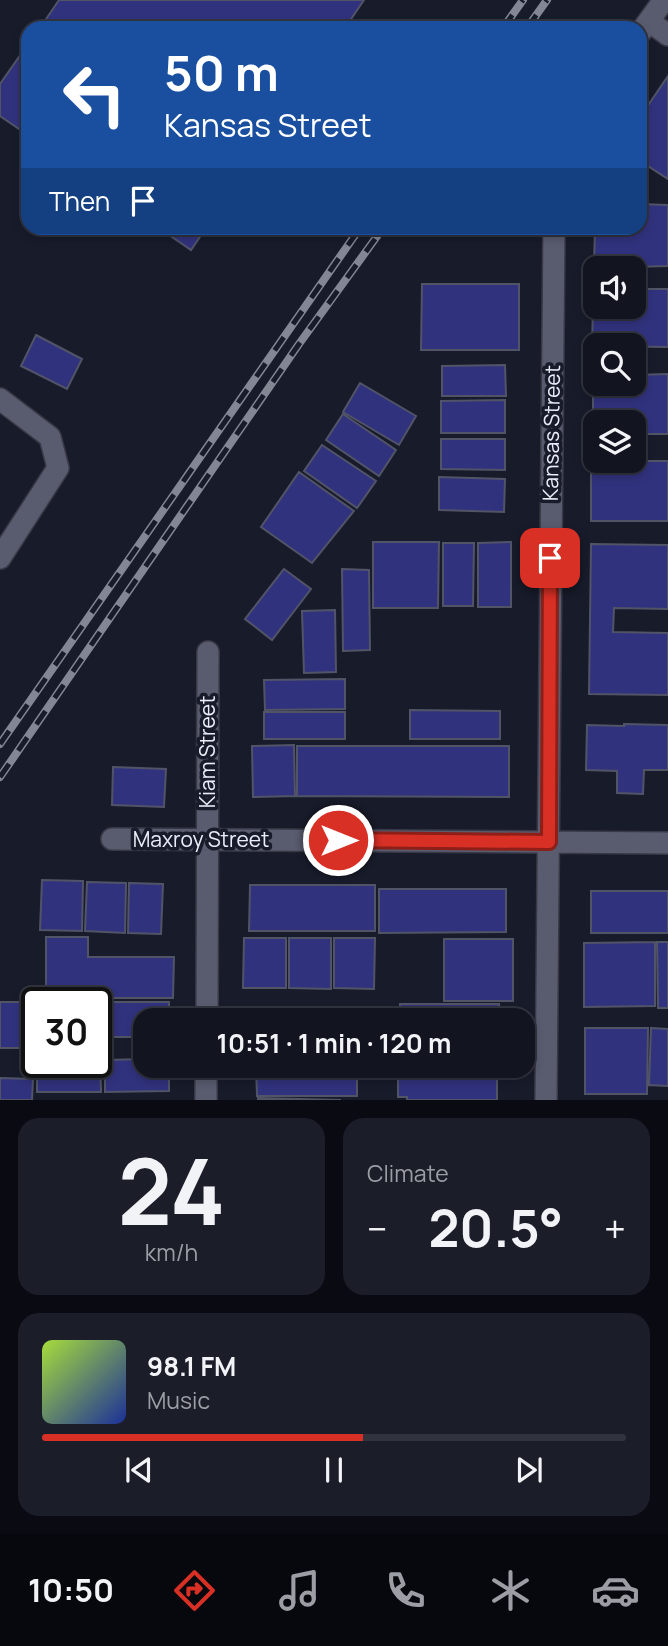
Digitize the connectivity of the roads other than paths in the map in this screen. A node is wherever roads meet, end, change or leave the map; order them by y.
1 (664, 0) edge
2 (647, 24) edge
3 (647, 28) edge
4 (668, 35) edge
5 (554, 235) edge
6 (3, 407) edge
7 (0, 558) edge
8 (208, 652) dead end
9 (112, 839) dead end
10 (207, 839) junction
11 (549, 842) junction
12 (668, 843) edge
13 (207, 1008) edge
14 (206, 1078) edge
15 (206, 1100) edge
16 (546, 1100) edge

1 - 2 street
3 - 4 street
5 - 11 street, Kansas Street
6 - 7 street
8 - 10 street, Kiam Street
9 - 10 street, Maxroy Street
10 - 11 street, Maxroy Street
10 - 13 street, Kiam Street
11 - 12 street, Maxroy Street
11 - 16 street, Kansas Street
14 - 15 street

